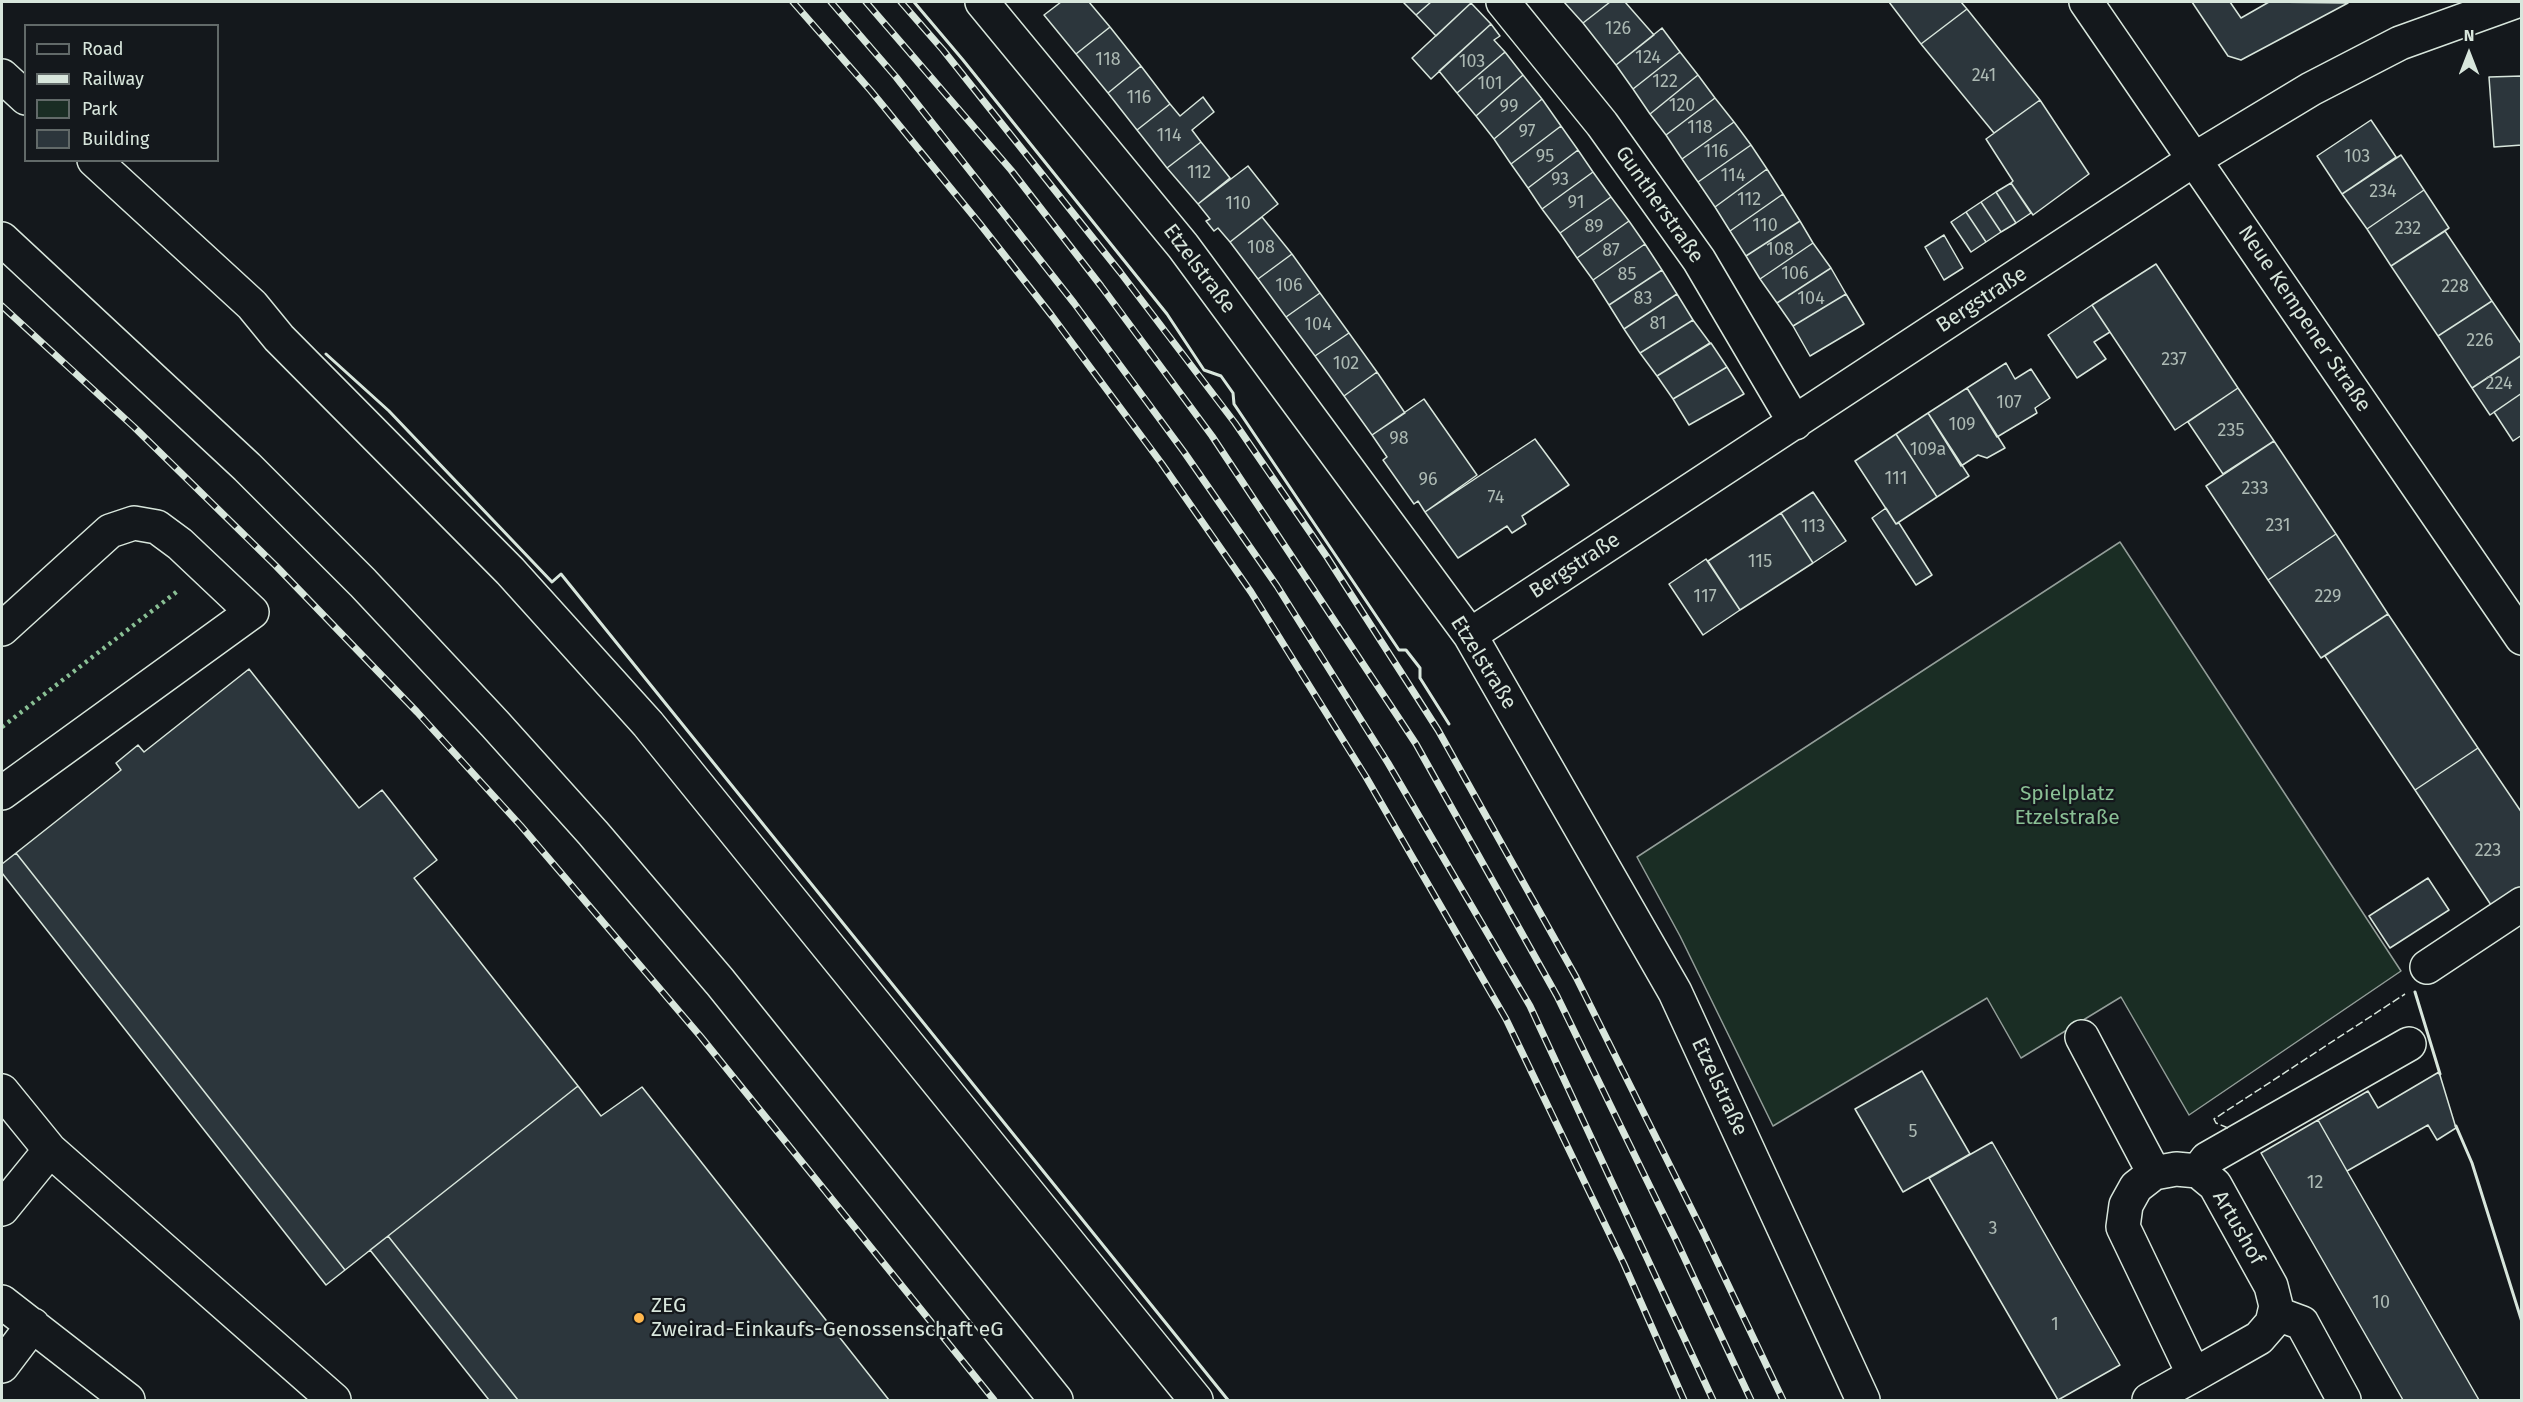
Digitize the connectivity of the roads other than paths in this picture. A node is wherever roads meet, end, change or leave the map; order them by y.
1 (982, 2) edge
2 (1503, 2) edge
3 (2086, 2) edge
4 (2514, 2) edge
5 (2, 76) edge
6 (24, 96) edge
7 (2195, 159) junction
8 (96, 162) edge
9 (2, 239) edge
10 (1795, 423) junction
11 (2, 629) edge
12 (1470, 635) junction
13 (2522, 638) edge
14 (2, 793) edge
15 (2522, 903) edge
16 (2427, 967) dead end
17 (2082, 1037) dead end
18 (2409, 1044) dead end
19 (2, 1091) edge
20 (50, 1150) junction
21 (2198, 1171) junction
22 (2154, 1173) junction
23 (2, 1209) edge
24 (2, 1302) edge
25 (2275, 1313) junction
26 (33, 1325) junction
27 (2, 1366) edge
28 (2194, 1375) junction
29 (128, 1401) edge
30 (334, 1401) edge
31 (1056, 1401) edge
32 (1196, 1401) edge
33 (1863, 1401) edge
34 (2149, 1401) edge
35 (2344, 1401) edge

1 - 12 street, Etzelstraße
2 - 10 street, Guntherstraße
3 - 7 street, Neue Kempener Straße
4 - 7 street, Bergstraße
5 - 6 street
7 - 10 street, Bergstraße
7 - 13 street, Neue Kempener Straße
8 - 32 street
9 - 31 street
10 - 12 street, Bergstraße
11 - 14 street
12 - 33 street, Etzelstraße
15 - 16 street
17 - 22 street
18 - 21 street
19 - 20 street
20 - 23 street
20 - 30 street
21 - 22 street, Artushof
21 - 25 street, Artushof
22 - 28 street
24 - 26 street
25 - 28 street
25 - 35 street
26 - 27 street
26 - 29 street
28 - 34 street

